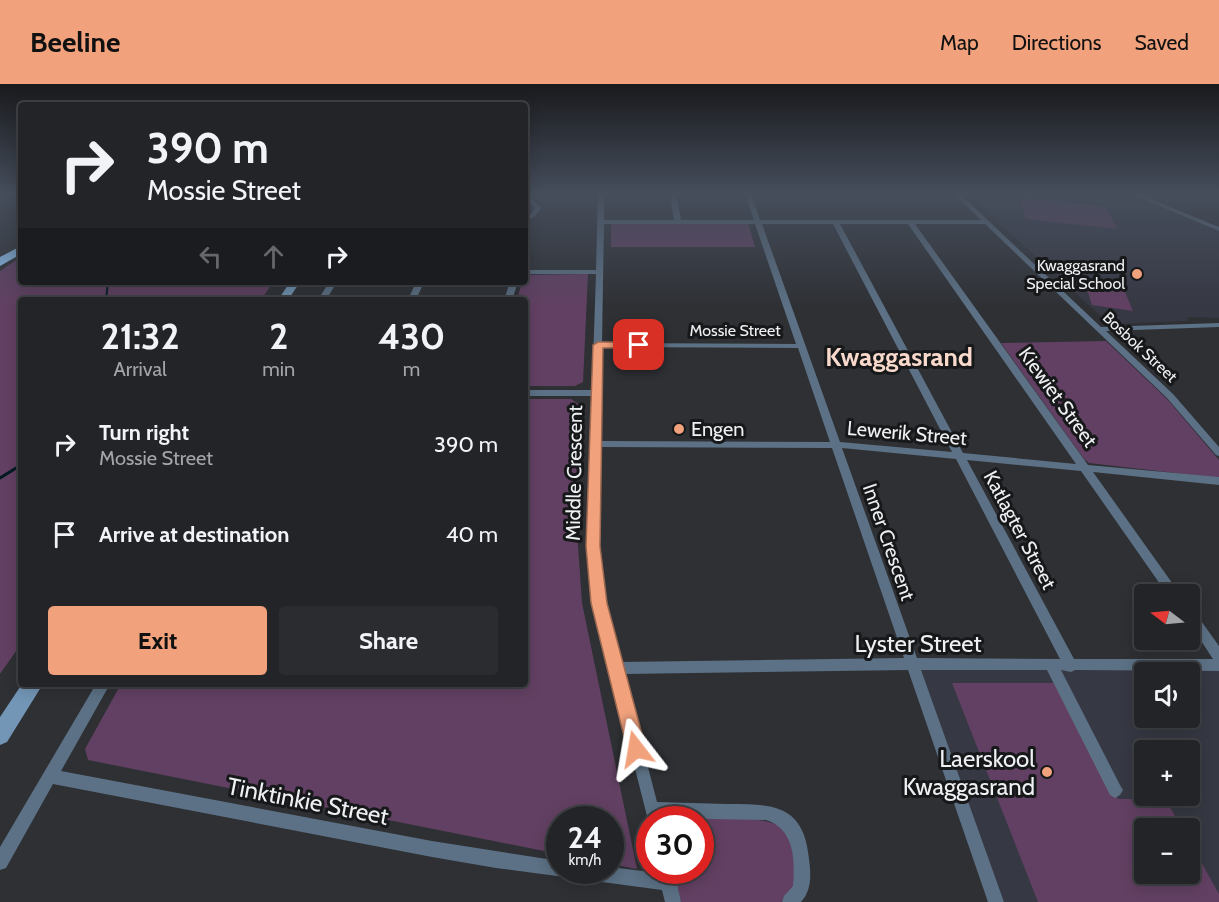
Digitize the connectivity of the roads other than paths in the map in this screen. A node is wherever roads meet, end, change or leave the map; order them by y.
1 (600, 232) edge
2 (762, 232) edge
3 (841, 232) edge
4 (917, 232) edge
5 (997, 232) edge
6 (18, 245) edge
7 (18, 251) edge
8 (0, 257) edge
9 (0, 262) edge
10 (528, 272) edge
11 (599, 272) junction
12 (1219, 326) edge
13 (1099, 329) junction
14 (598, 345) junction
15 (801, 346) junction
16 (528, 393) edge
17 (596, 393) junction
18 (595, 444) junction
19 (835, 444) junction
20 (1219, 453) edge
21 (961, 456) junction
22 (1086, 469) junction
23 (1217, 481) edge
24 (1167, 584) edge
25 (1200, 629) edge
26 (1219, 657) edge
27 (913, 664) junction
28 (1219, 665) edge
29 (1052, 666) junction
30 (1071, 666) junction
31 (616, 668) junction
32 (31, 687) edge
33 (101, 687) edge
34 (1, 734) edge
35 (49, 776) junction
36 (1115, 790) dead end
37 (651, 806) edge
38 (714, 813) edge
39 (0, 862) edge
40 (546, 867) edge
41 (669, 884) edge
42 (673, 902) edge
43 (790, 902) edge
44 (996, 902) edge

1 - 11 street, Middle Crescent
2 - 15 street, Inner Crescent
3 - 21 street, Katlagter Street
4 - 22 street, Kiewiet Street
5 - 13 street, Bosbok Street
6 - 8 highway
7 - 9 highway
10 - 11 street
11 - 14 street, Middle Crescent
12 - 13 street
13 - 20 street, Bosbok Street
14 - 15 street, Mossie Street
14 - 17 street, Middle Crescent
15 - 19 street, Inner Crescent
16 - 17 street
17 - 18 street, Middle Crescent
18 - 19 street, Lewerik Street
18 - 31 street, Middle Crescent
19 - 21 street, Lewerik Street
19 - 27 street, Inner Crescent
21 - 22 street, Lewerik Street
21 - 30 street, Katlagter Street
22 - 23 street, Lewerik Street
22 - 24 street, Kiewiet Street
25 - 26 street
27 - 29 street, Lyster Street
27 - 31 street, Lyster Street
27 - 44 street, Inner Crescent
28 - 30 street, Lyster Street
29 - 30 street, Lyster Street
29 - 36 street
31 - 37 street, Middle Crescent
32 - 34 main road
33 - 35 street
35 - 39 street
35 - 40 street, Tinktinkie Street
38 - 43 street
41 - 42 street

